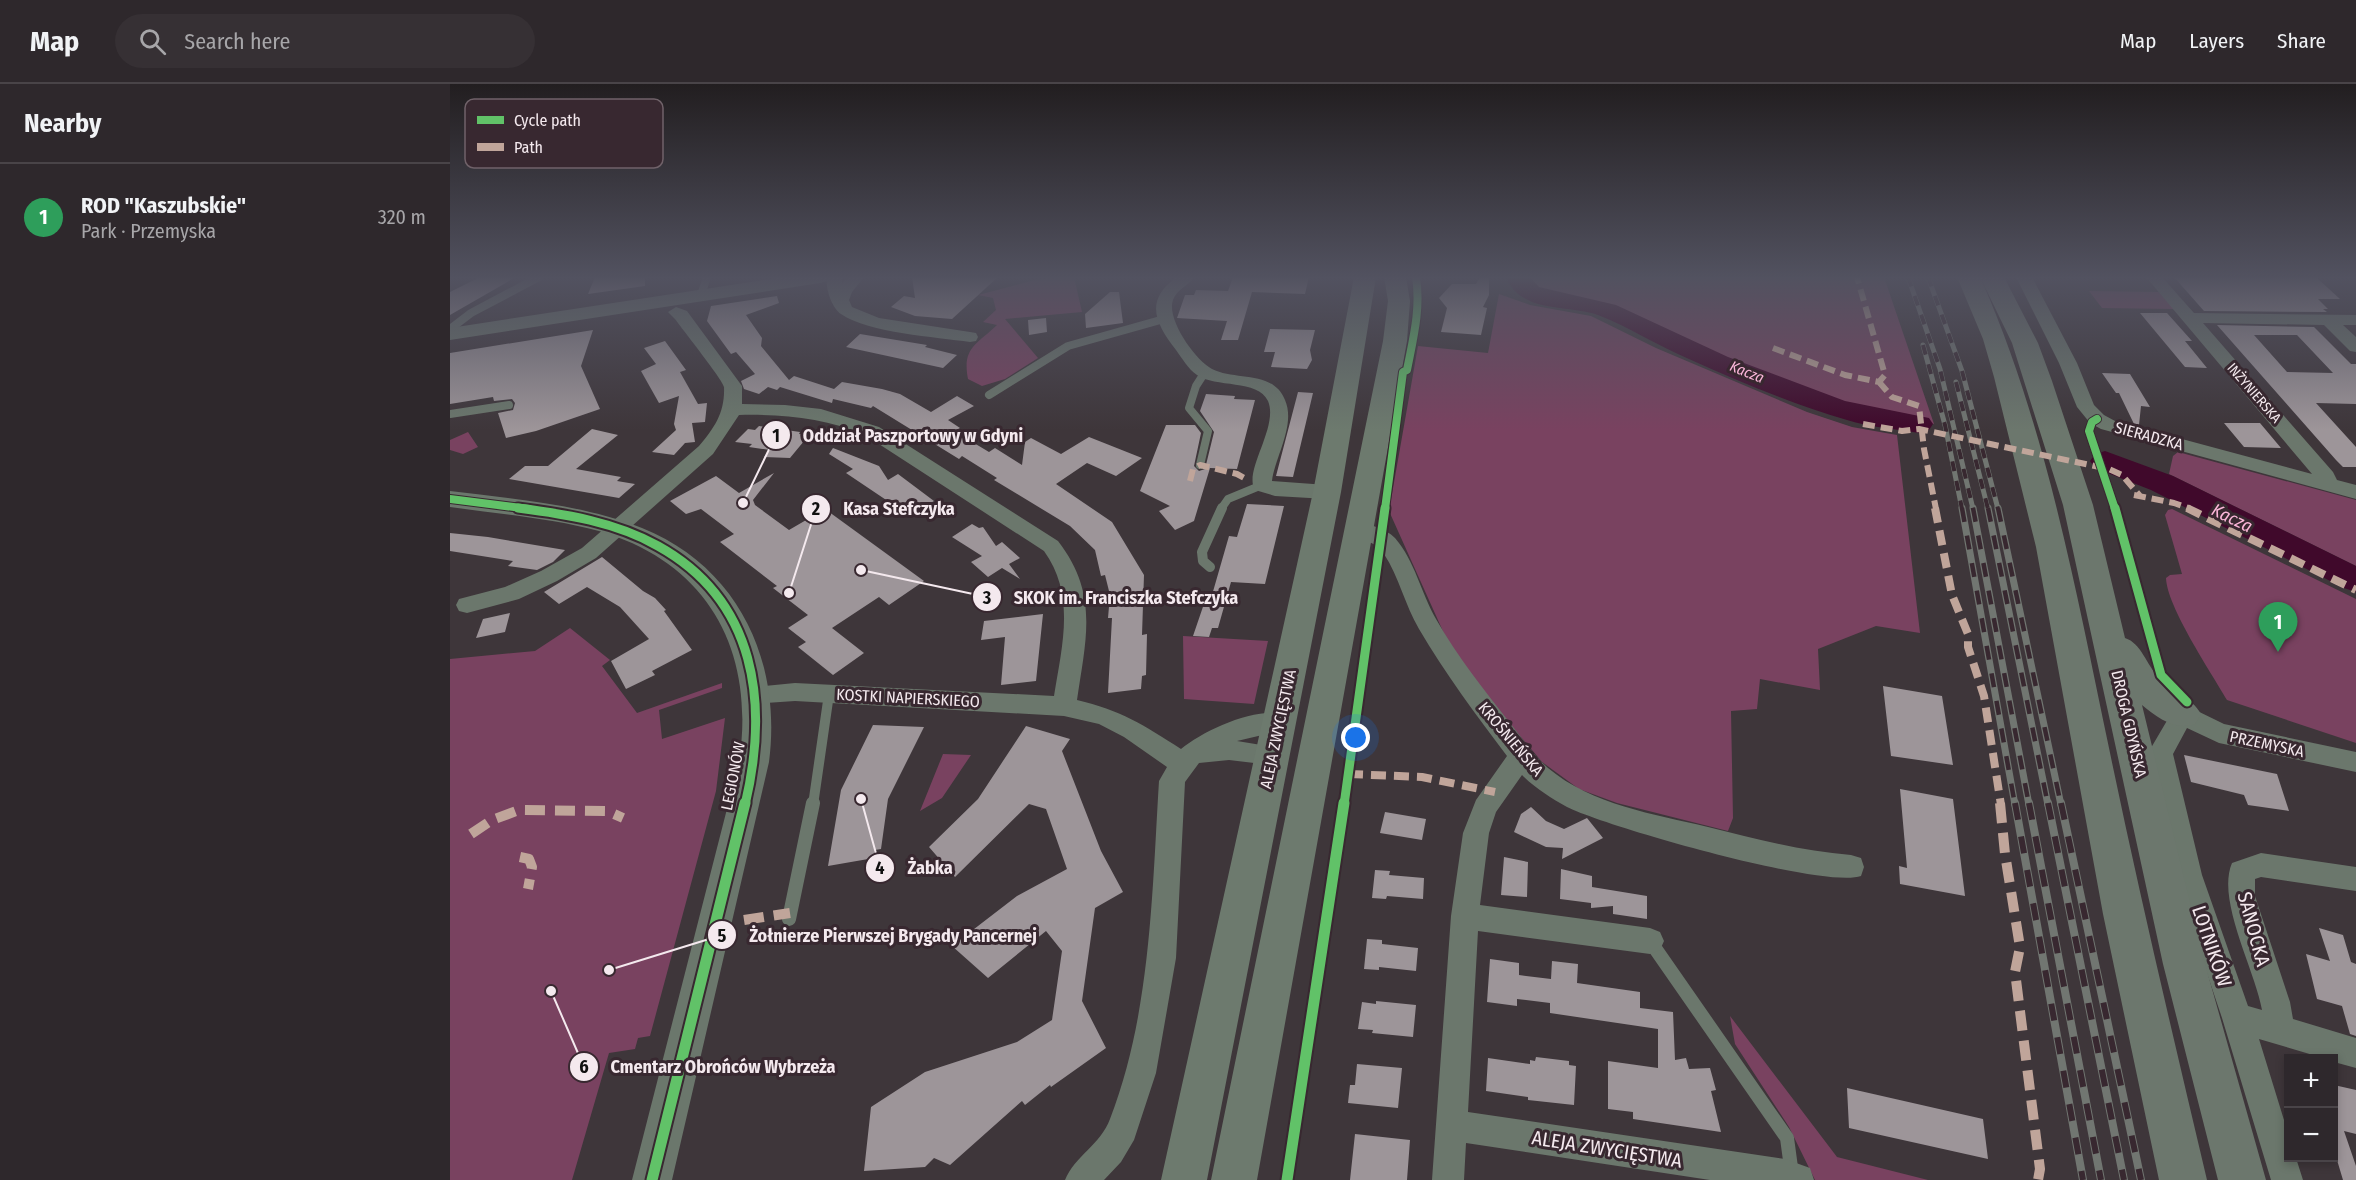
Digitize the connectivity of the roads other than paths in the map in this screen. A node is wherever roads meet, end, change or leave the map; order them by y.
1 (496, 328) edge
2 (679, 328) edge
3 (915, 328) edge
4 (1128, 328) edge
5 (1170, 328) edge
6 (1356, 328) edge
7 (1397, 328) edge
8 (1990, 328) edge
9 (2018, 328) edge
10 (2050, 328) edge
11 (2199, 328) edge
12 (2336, 328) edge
13 (450, 334) edge
14 (970, 337) dead end
15 (2356, 347) edge
16 (1205, 372) junction
17 (989, 395) dead end
18 (731, 402) junction
19 (509, 405) dead end
20 (450, 414) edge
21 (1200, 465) dead end
22 (2328, 484) junction
23 (1262, 485) junction
24 (1327, 492) junction
25 (2356, 492) edge
26 (450, 499) edge
27 (1362, 511) junction
28 (618, 529) junction
29 (1210, 567) dead end
30 (467, 605) dead end
31 (2107, 627) junction
32 (829, 694) junction
33 (753, 695) junction
34 (1064, 706) junction
35 (2183, 714) junction
36 (1279, 722) junction
37 (1271, 755) junction
38 (1522, 756) junction
39 (1189, 759) junction
40 (2356, 762) edge
41 (1851, 867) dead end
42 (2356, 879) edge
43 (1465, 916) junction
44 (789, 919) dead end
45 (1650, 941) joint
46 (2237, 1018) junction
47 (2280, 1029) junction
48 (2356, 1053) edge
49 (1451, 1125) junction
50 (1795, 1179) edge
51 (652, 1180) edge
52 (1081, 1180) edge
53 (1184, 1180) edge
54 (1234, 1180) edge
55 (1448, 1180) edge
56 (2183, 1180) edge
57 (2242, 1180) edge
58 (2287, 1180) edge

1 - 13 street
2 - 18 street
3 - 14 street
4 - 17 lane
5 - 16 street
6 - 24 main road, ALEJA ZWYCIĘSTWA
7 - 27 main road
8 - 56 main road
9 - 31 main road, DROGA GDYŃSKA
10 - 22 street, SIERADZKA
11 - 22 street, INŻYNIERSKA
12 - 15 street
16 - 21 lane
16 - 23 street
18 - 28 street
18 - 34 street
19 - 20 lane
22 - 25 street, SIERADZKA
23 - 24 street
23 - 29 lane
24 - 27 main road
24 - 36 main road, ALEJA ZWYCIĘSTWA
26 - 28 street, LEGIONÓW
27 - 38 street, KROŚNIEŃSKA
27 - 54 main road
28 - 30 street
28 - 33 street, LEGIONÓW
31 - 35 main road
31 - 57 main road, DROGA GDYŃSKA
32 - 33 street, KOSTKI NAPIERSKIEGO
32 - 34 street, KOSTKI NAPIERSKIEGO
32 - 44 lane
33 - 51 street, LEGIONÓW
34 - 39 street, KOSTKI NAPIERSKIEGO
35 - 40 street, PRZEMYSKA
35 - 46 street, LOTNIKÓW
36 - 37 main road, ALEJA ZWYCIĘSTWA
36 - 39 street
37 - 39 street
37 - 53 main road, ALEJA ZWYCIĘSTWA
38 - 41 street, KROŚNIEŃSKA
38 - 43 street
39 - 52 street
42 - 47 street, SANOCKA
43 - 45 street
43 - 49 street
45 - 50 lane
46 - 47 street
46 - 58 street, LOTNIKÓW
47 - 48 street
49 - 50 street, ALEJA ZWYCIĘSTWA
49 - 55 street

